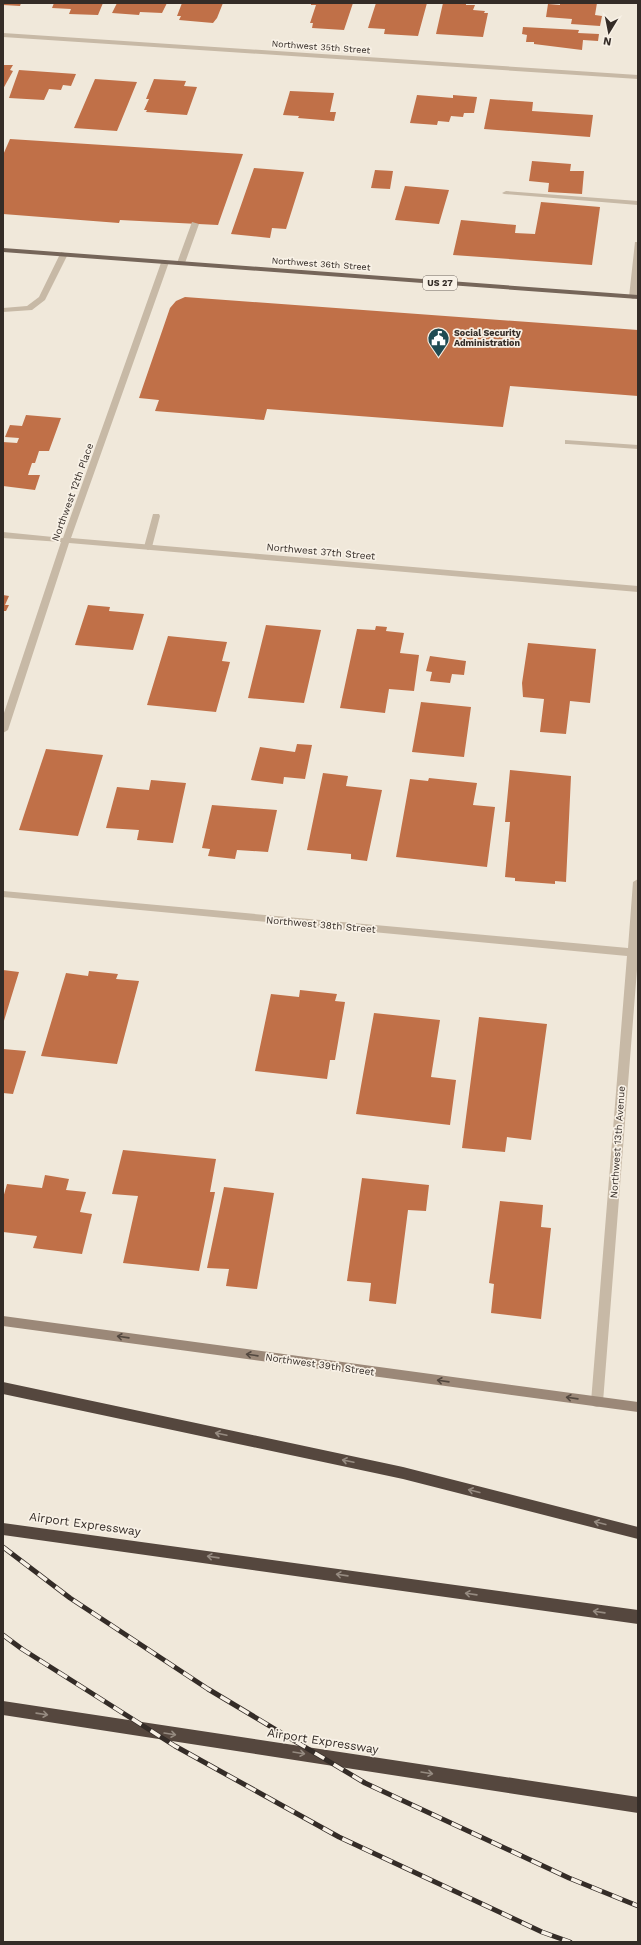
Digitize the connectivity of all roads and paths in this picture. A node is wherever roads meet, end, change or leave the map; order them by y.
1 (3, 35) edge
2 (638, 77) edge
3 (506, 193) dead end
4 (638, 203) edge
5 (194, 224) dead end
6 (638, 244) edge
7 (3, 250) edge
8 (64, 254) junction
9 (165, 262) junction
10 (181, 263) junction
11 (635, 297) edge
12 (3, 310) edge
13 (568, 442) dead end
14 (638, 447) edge
15 (156, 516) dead end
16 (3, 535) edge
17 (66, 540) junction
18 (148, 548) junction
19 (638, 588) edge
20 (3, 730) edge
21 (638, 882) edge
22 (3, 894) edge
23 (635, 953) edge
24 (3, 1321) edge
25 (3, 1388) edge
26 (597, 1402) junction
27 (638, 1407) edge
28 (3, 1529) edge
29 (638, 1533) edge
30 (638, 1617) edge
31 (3, 1708) edge
32 (638, 1805) edge

1 - 2 street, Northwest 35th Street
3 - 4 street
5 - 10 street
6 - 11 street
7 - 8 main road, Northwest 36th Street / US 27
8 - 9 main road, Northwest 36th Street / US 27
8 - 12 street
9 - 10 main road, Northwest 36th Street / US 27
9 - 17 street, Northwest 12th Place
10 - 11 main road, Northwest 36th Street / US 27
13 - 14 street
15 - 18 street
16 - 17 street, Northwest 37th Street
17 - 18 street, Northwest 37th Street
17 - 20 street, Northwest 12th Place
18 - 19 street, Northwest 37th Street
21 - 23 street, Northwest 13th Avenue
22 - 23 street, Northwest 38th Street
23 - 26 street, Northwest 13th Avenue
26 -> 24 main road, Northwest 39th Street
29 -> 25 highway
26 - 27 main road, Northwest 39th Street
30 -> 28 highway, Airport Expressway
31 -> 32 highway, Airport Expressway

